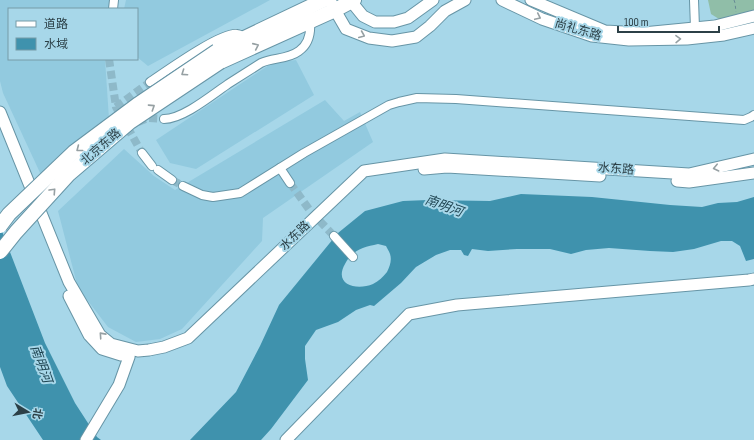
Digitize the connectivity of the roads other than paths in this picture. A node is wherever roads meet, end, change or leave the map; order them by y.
1 (324, 0) edge
2 (433, 0) edge
3 (465, 0) edge
4 (502, 0) edge
5 (531, 0) edge
6 (694, 0) edge
7 (352, 1) edge
8 (332, 5) edge
9 (754, 16) edge
10 (310, 22) junction
11 (754, 28) edge
12 (696, 33) junction
13 (245, 37) junction
14 (218, 56) junction
15 (150, 82) tunnel mouth
16 (0, 112) edge
17 (754, 115) edge
18 (164, 119) tunnel mouth
19 (0, 132) edge
20 (142, 153) tunnel mouth
21 (754, 159) edge
22 (280, 168) junction
23 (754, 173) edge
24 (172, 180) tunnel mouth
25 (290, 183) tunnel mouth
26 (183, 186) tunnel mouth
27 (0, 226) edge
28 (334, 236) tunnel mouth
29 (0, 252) edge
30 (353, 257) dead end
31 (754, 279) edge
32 (130, 354) junction
33 (86, 440) edge
34 (286, 440) edge

1 - 13 highway
2 - 7 main road
8 -> 3 main road
4 -> 12 main road, 尚礼东路
5 - 12 main road, 尚礼东路
6 - 12 street
7 - 8 highway
8 - 10 highway
9 - 12 main road, 尚礼东路
14 -> 10 highway
10 - 18 street
11 - 12 main road, 尚礼东路
13 - 14 highway
13 - 15 street
14 -> 27 highway, 北京东路, bridge
29 -> 14 highway, 北京东路, bridge
32 -> 16 main road, 水东路
17 - 22 street
19 - 32 main road, 水东路
20 - 24 street
21 -> 32 main road, 水东路
22 - 25 street
22 - 26 street
23 - 32 main road, 水东路
28 - 30 street
31 - 34 main road
32 - 33 main road

